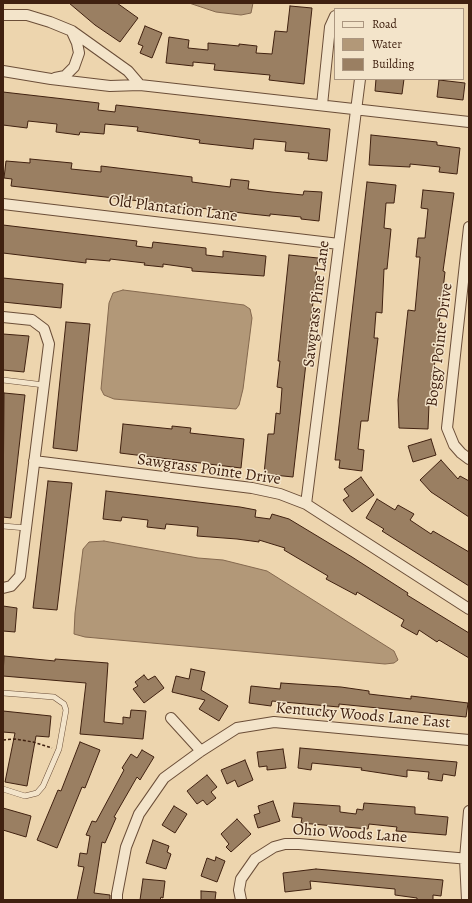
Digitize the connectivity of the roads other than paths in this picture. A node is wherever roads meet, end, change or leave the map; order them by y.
1 (4, 15) edge
2 (334, 18) edge
3 (72, 31) junction
4 (3, 71) edge
5 (51, 79) junction
6 (360, 80) edge
7 (140, 84) junction
8 (322, 105) junction
9 (357, 109) junction
10 (469, 122) edge
11 (3, 204) edge
12 (469, 227) edge
13 (340, 244) junction
14 (3, 317) edge
15 (3, 380) edge
16 (44, 385) junction
17 (469, 459) edge
18 (34, 461) junction
19 (306, 504) junction
20 (3, 526) edge
21 (26, 528) junction
22 (3, 588) edge
23 (469, 609) edge
24 (3, 693) edge
25 (171, 718) dead end
26 (469, 740) edge
27 (201, 751) junction
28 (3, 789) edge
29 (469, 811) edge
30 (467, 859) edge
31 (117, 900) edge
32 (241, 900) edge
33 (466, 900) edge

1 - 3 street
2 - 8 street
3 - 5 street
3 - 7 street
4 - 5 street
5 - 7 street
6 - 9 street, Sawgrass Pine Lane
7 - 8 street
8 - 9 street
9 - 10 street
9 - 13 street, Sawgrass Pine Lane
11 - 13 street, Old Plantation Lane
12 - 17 street, Boggy Pointe Drive
13 - 19 street, Sawgrass Pine Lane
14 - 16 street
15 - 16 lane
16 - 18 street
18 - 19 street, Sawgrass Pointe Drive
18 - 21 street
19 - 23 street, Sawgrass Pointe Drive
20 - 21 lane
21 - 22 street
24 - 28 lane
25 - 27 street
26 - 27 street, Kentucky Woods Lane East
27 - 31 street, Kentucky Woods Lane East
29 - 30 street
30 - 32 street, Ohio Woods Lane
30 - 33 street

